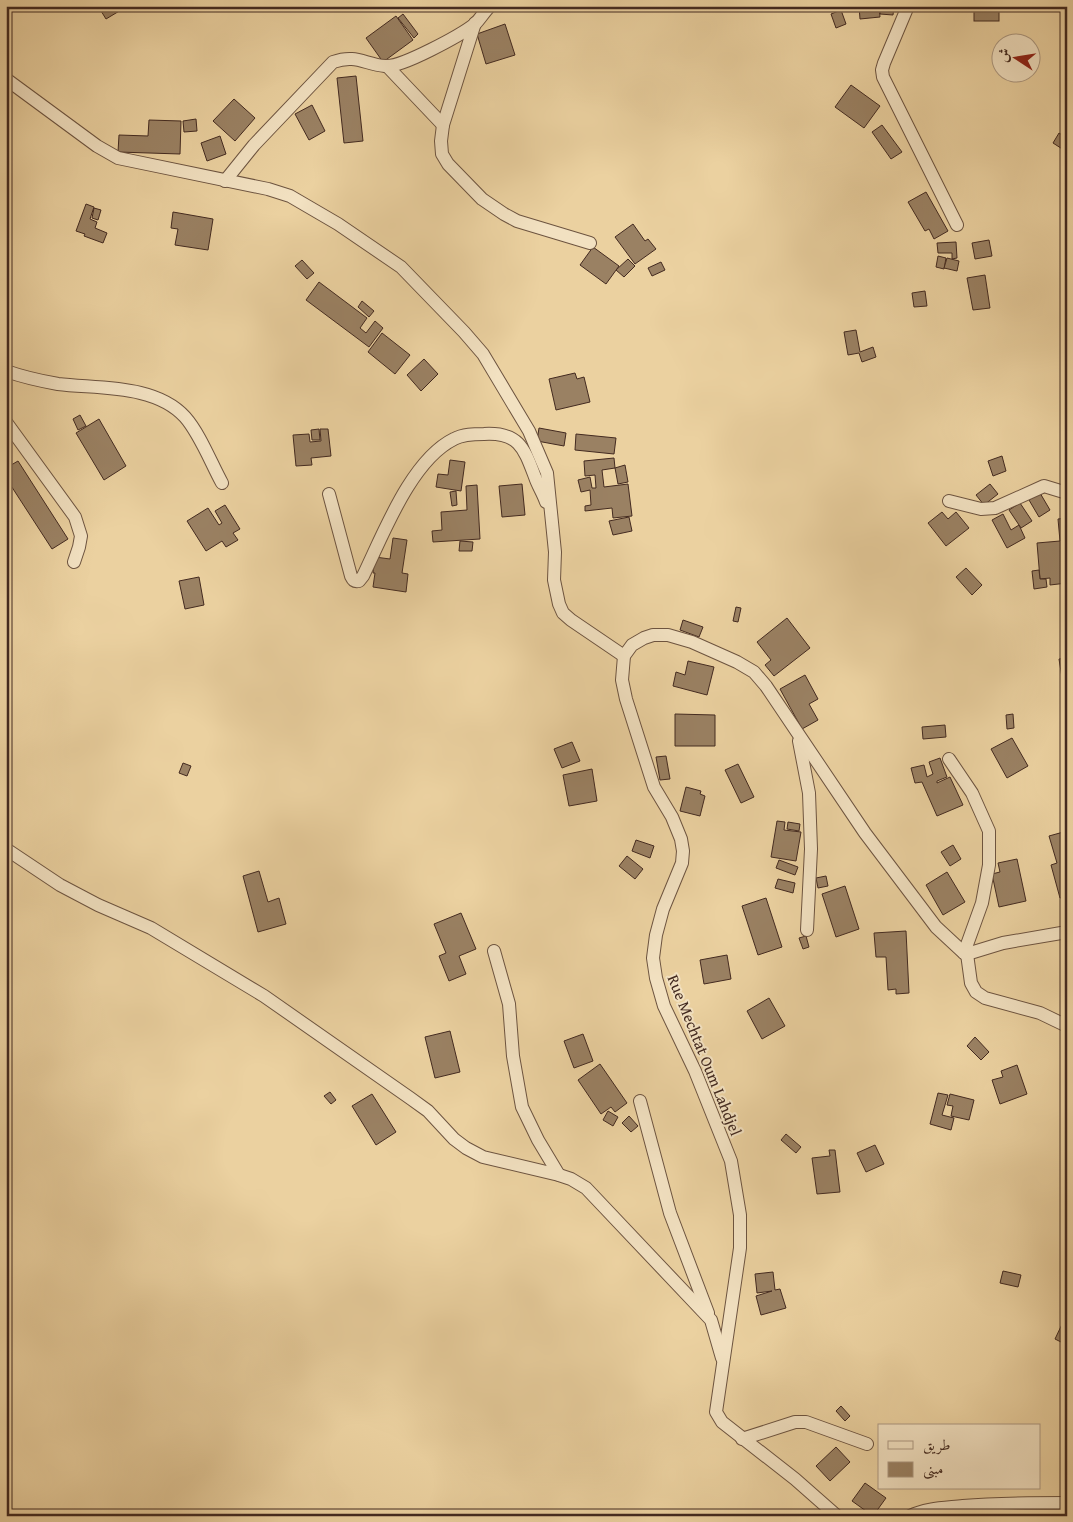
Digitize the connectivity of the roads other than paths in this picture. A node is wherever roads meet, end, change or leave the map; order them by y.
1 (490, 6) edge
2 (908, 6) edge
3 (475, 23) junction
4 (387, 66) junction
5 (6, 79) edge
6 (6, 91) edge
7 (32, 98) junction
8 (443, 125) junction
9 (225, 181) junction
10 (957, 225) dead end
11 (590, 243) dead end
12 (6, 371) edge
13 (6, 422) edge
14 (222, 484) dead end
15 (1067, 493) edge
16 (329, 494) dead end
17 (949, 501) dead end
18 (552, 521) junction
19 (74, 562) dead end
20 (624, 656) junction
21 (798, 735) junction
22 (949, 759) dead end
23 (6, 849) edge
24 (807, 930) dead end
25 (1067, 932) edge
26 (494, 951) dead end
27 (965, 954) junction
28 (1067, 1026) edge
29 (640, 1101) dead end
30 (559, 1175) junction
31 (711, 1320) junction
32 (724, 1364) junction
33 (742, 1439) junction
34 (867, 1444) dead end
35 (1067, 1503) edge
36 (837, 1516) edge
37 (910, 1516) edge

1 - 3 street
2 - 10 street
3 - 4 street
3 - 8 street
4 - 8 street
4 - 9 street
5 - 7 street
6 - 7 street
7 - 9 street
8 - 11 street
9 - 18 street
12 - 14 street
13 - 19 street
15 - 17 street
16 - 18 street
18 - 20 street
20 - 21 street
20 - 32 street, Rue Mechtat Oum Lahdjel
21 - 24 street
21 - 27 street
22 - 27 street
23 - 30 street
25 - 27 street
26 - 30 street
27 - 28 street
29 - 31 street
30 - 31 street
31 - 32 street
32 - 33 street, Rue Mechtat Oum Lahdjel
33 - 34 street
33 - 36 street, Rue Mechtat Oum Lahdjel
35 - 37 street

